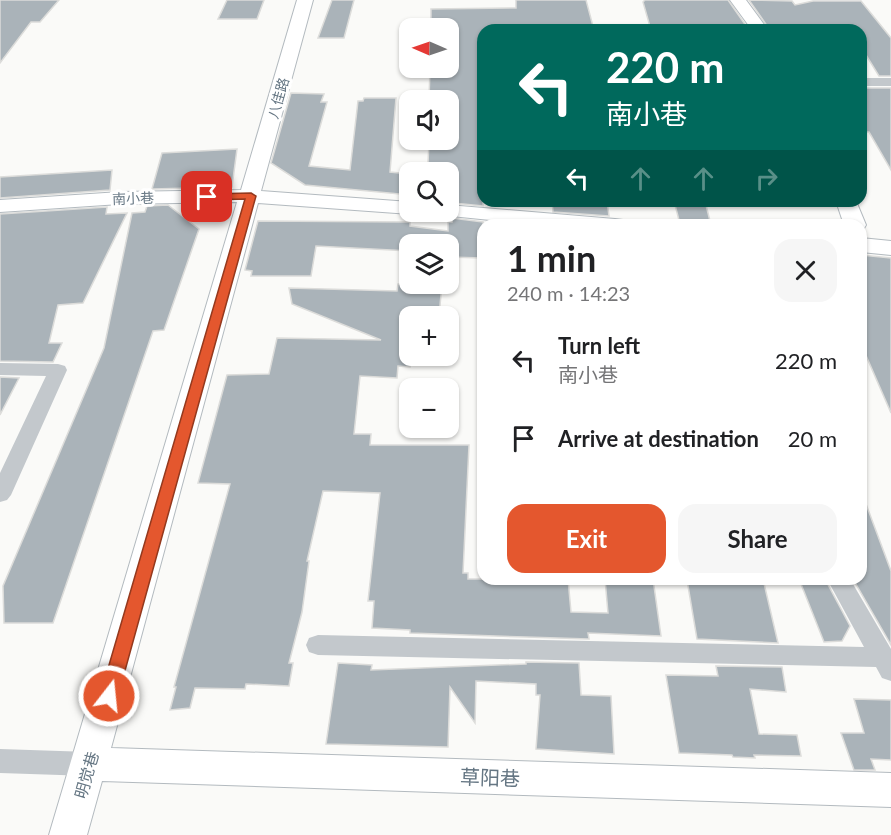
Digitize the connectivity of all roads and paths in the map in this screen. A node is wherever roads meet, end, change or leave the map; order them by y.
1 (305, 0) edge
2 (738, 0) edge
3 (756, 24) edge
4 (867, 82) edge
5 (891, 82) edge
6 (251, 196) junction
7 (0, 206) edge
8 (399, 207) edge
9 (459, 212) edge
10 (543, 219) edge
11 (867, 241) edge
12 (891, 248) edge
13 (0, 369) edge
14 (0, 495) edge
15 (841, 585) edge
16 (318, 645) dead end
17 (887, 664) edge
18 (0, 761) edge
19 (90, 764) junction
20 (891, 790) edge
21 (68, 835) edge

1 - 6 street, 八佳路
2 - 3 street
4 - 5 street
6 - 7 street, 南小巷
6 - 8 street, 南小巷
6 - 19 street, 明觉巷
9 - 10 street
11 - 12 street
13 - 14 street
15 - 17 street
16 - 17 street
18 - 19 street
19 - 20 street, 草阳巷
19 - 21 street, 明觉巷

